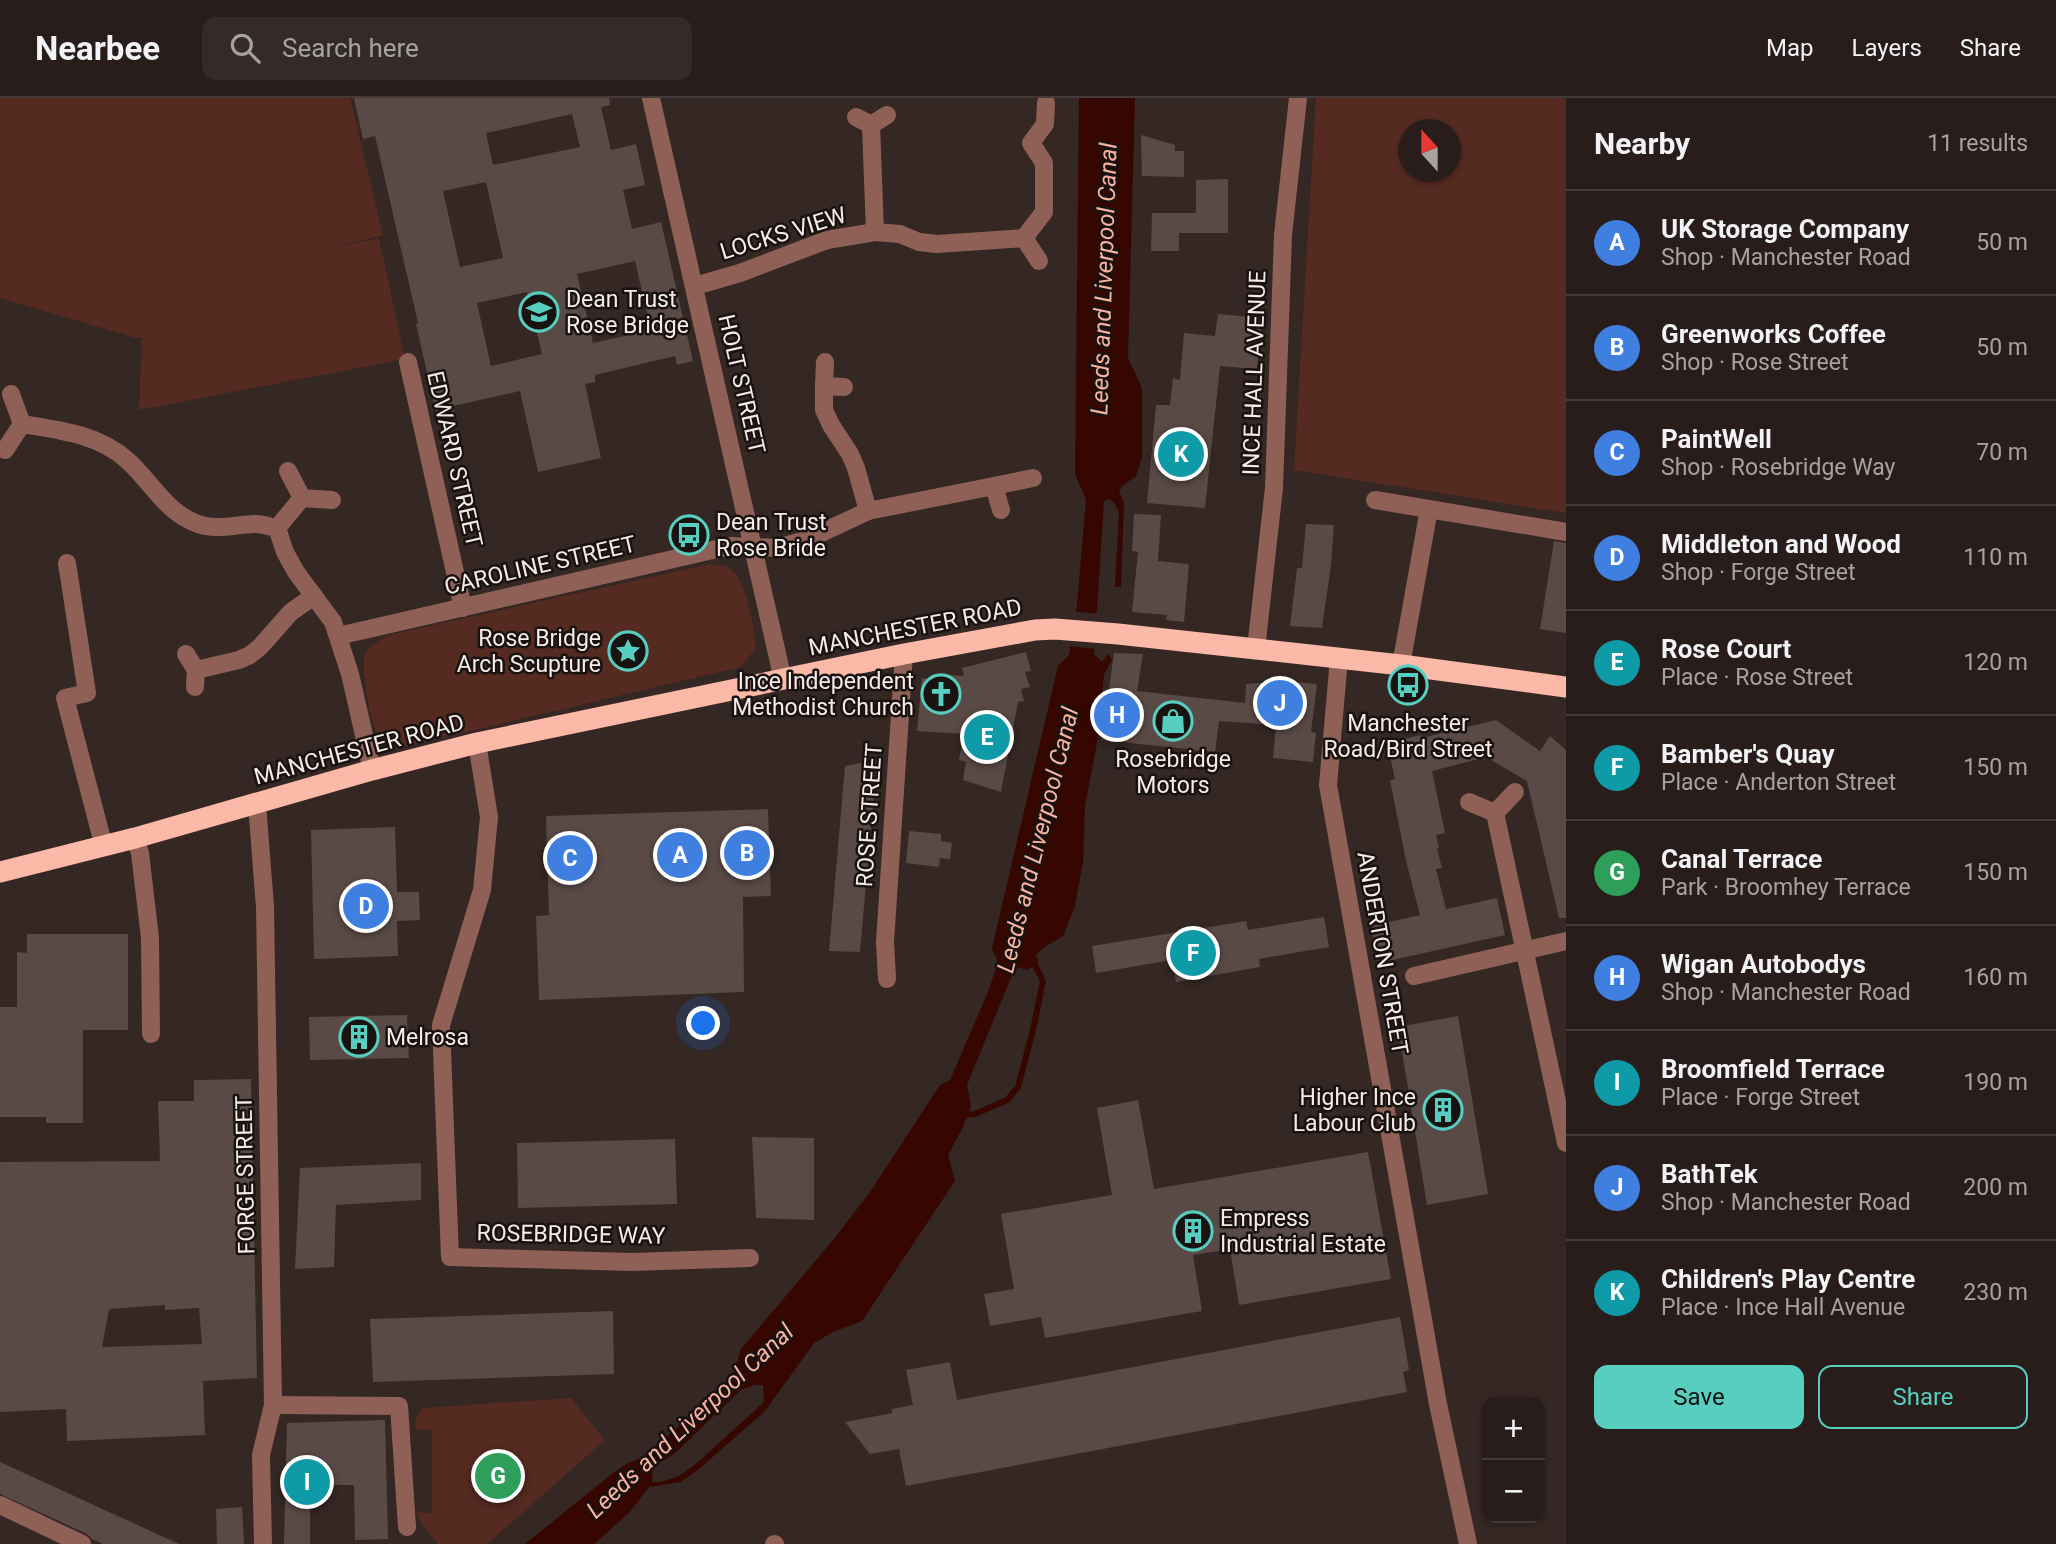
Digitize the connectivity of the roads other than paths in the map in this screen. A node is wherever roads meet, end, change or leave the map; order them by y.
1 (667, 98) edge
2 (1298, 98) edge
3 (1046, 103) dead end
4 (653, 106) edge
5 (887, 116) dead end
6 (875, 232) junction
7 (1024, 238) junction
8 (1039, 261) dead end
9 (695, 286) junction
10 (408, 362) dead end
11 (825, 362) dead end
12 (824, 386) junction
13 (844, 387) dead end
14 (11, 394) dead end
15 (22, 424) junction
16 (5, 450) dead end
17 (288, 471) dead end
18 (1033, 478) dead end
19 (994, 486) junction
20 (302, 498) junction
21 (332, 500) dead end
22 (1374, 500) dead end
23 (1429, 509) junction
24 (1001, 510) dead end
25 (868, 511) junction
26 (278, 528) junction
27 (1566, 532) edge
28 (754, 547) junction
29 (67, 563) dead end
30 (314, 596) junction
31 (463, 608) junction
32 (338, 636) junction
33 (1256, 649) junction
34 (186, 654) dead end
35 (904, 654) junction
36 (1339, 658) junction
37 (1401, 665) junction
38 (783, 680) junction
39 (1566, 687) edge
40 (477, 743) junction
41 (372, 770) junction
42 (1515, 792) dead end
43 (1469, 802) dead end
44 (257, 804) junction
45 (1495, 813) junction
46 (135, 838) junction
47 (104, 846) junction
48 (0, 872) edge
49 (1566, 941) edge
50 (1526, 950) junction
51 (1414, 976) dead end
52 (887, 979) dead end
53 (151, 1034) dead end
54 (1566, 1143) edge
55 (750, 1258) dead end
56 (273, 1405) junction
57 (0, 1505) edge
58 (407, 1527) dead end
59 (82, 1544) edge
60 (263, 1544) edge
61 (1468, 1544) edge

1 - 4 street
2 - 33 street, INCE HALL AVENUE
3 - 7 street
4 - 9 street, HOLT STREET
5 - 6 street
6 - 7 street, LOCKS VIEW
6 - 9 street, LOCKS VIEW
7 - 8 street
9 - 28 street, HOLT STREET
10 - 31 street, EDWARD STREET
11 - 12 street
12 - 13 street
12 - 25 street
14 - 15 street
15 - 16 street
15 - 26 street
17 - 20 street
18 - 19 street, CAROLINE STREET
19 - 24 street
19 - 25 street, CAROLINE STREET
20 - 21 street
20 - 26 street
22 - 23 street
23 - 27 street
23 - 37 street
25 - 28 street, CAROLINE STREET
26 - 30 street
28 - 31 street, CAROLINE STREET
28 - 38 street, HOLT STREET
29 - 47 street
30 - 32 street
30 - 34 street
31 - 32 street, CAROLINE STREET
32 - 41 street
33 - 35 highway, MANCHESTER ROAD
33 - 36 highway, MANCHESTER ROAD
35 - 38 highway, MANCHESTER ROAD
35 - 52 street, ROSE STREET
36 - 37 highway, MANCHESTER ROAD
36 - 61 street, ANDERTON STREET
37 - 39 highway, MANCHESTER ROAD
38 - 40 highway, MANCHESTER ROAD
40 - 41 highway, MANCHESTER ROAD
40 - 55 street, ROSEBRIDGE WAY
41 - 44 highway, MANCHESTER ROAD
42 - 45 street
43 - 45 street
44 - 46 highway, MANCHESTER ROAD
44 - 56 street, FORGE STREET
45 - 50 street
46 - 47 highway, MANCHESTER ROAD
46 - 53 street
47 - 48 highway, MANCHESTER ROAD
49 - 50 street
50 - 51 street
50 - 54 street
56 - 58 street
56 - 60 street, FORGE STREET
57 - 59 street

